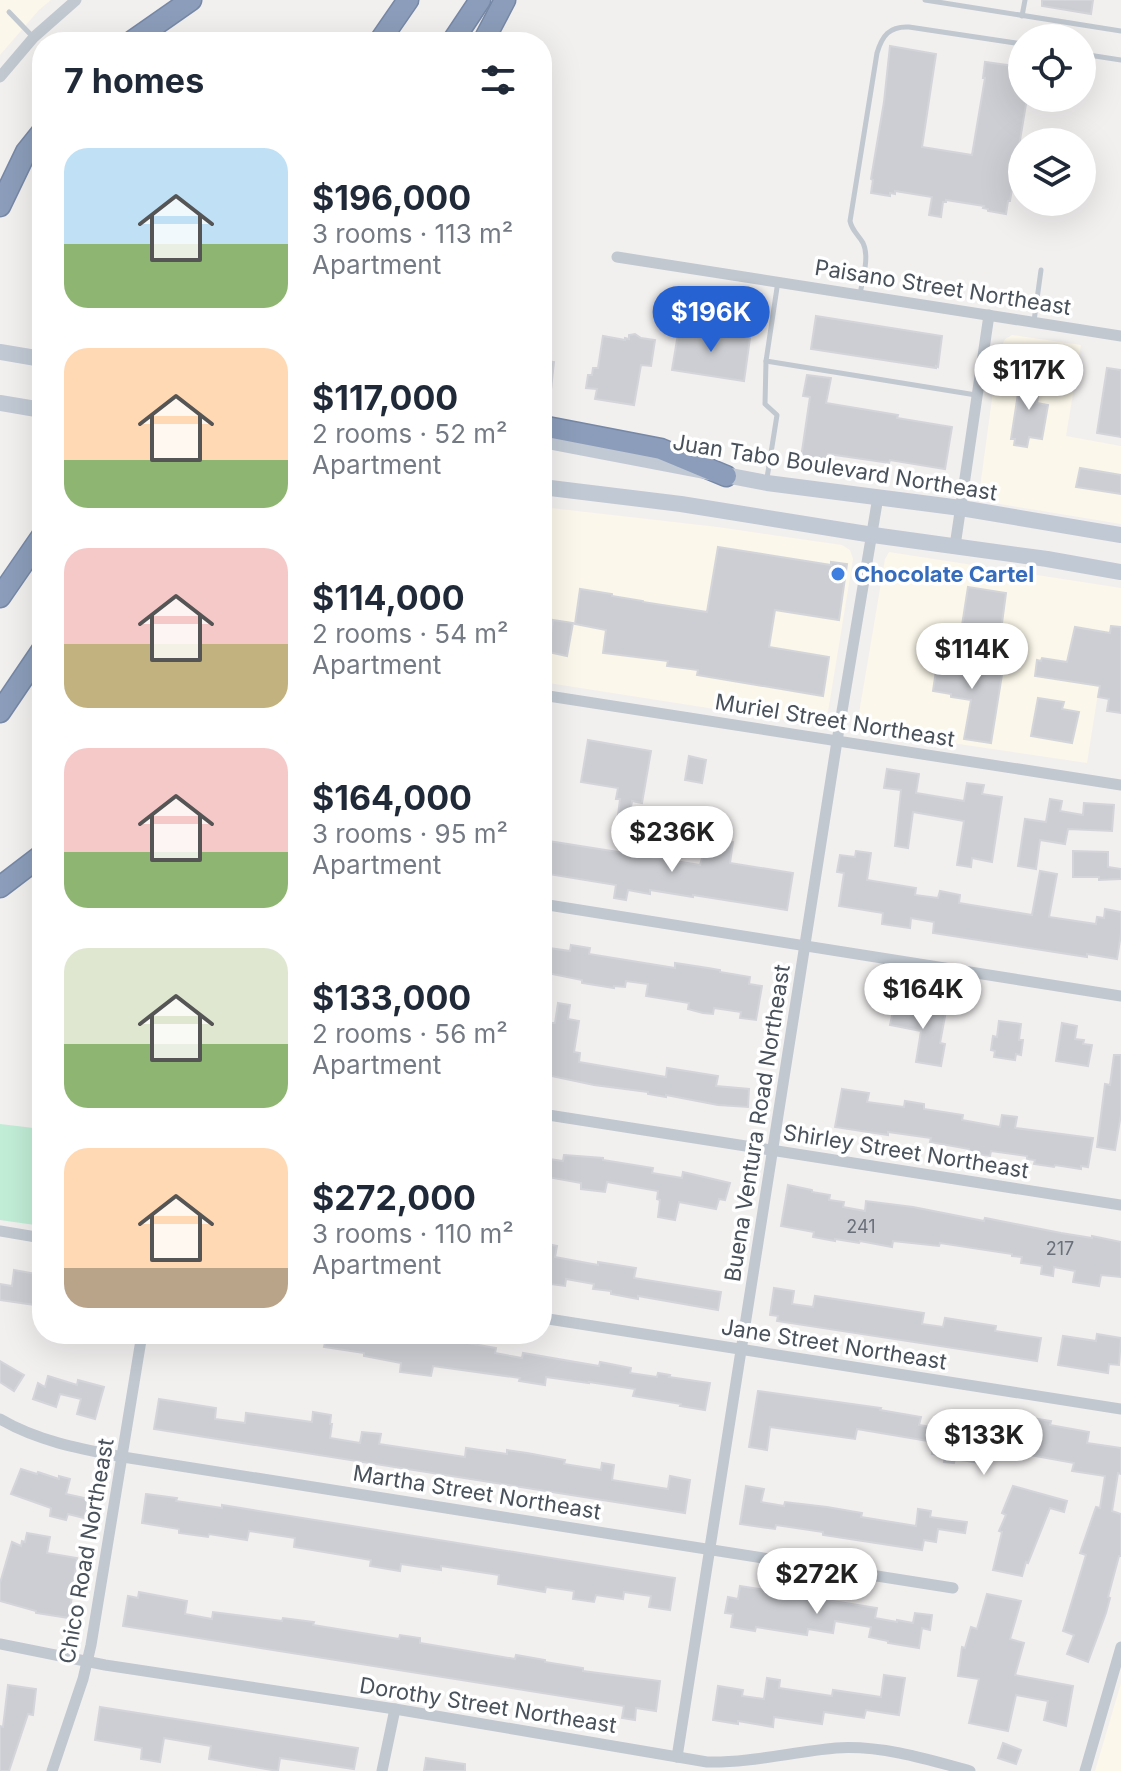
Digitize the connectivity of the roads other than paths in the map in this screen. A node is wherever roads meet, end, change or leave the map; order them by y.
1 (76, 0) edge
2 (191, 0) edge
3 (408, 0) edge
4 (480, 0) edge
5 (505, 0) edge
6 (925, 0) edge
7 (1025, 0) edge
8 (9, 12) dead end
9 (1022, 16) junction
10 (1121, 31) edge
11 (40, 32) edge
12 (145, 32) edge
13 (386, 32) edge
14 (459, 32) edge
15 (488, 32) edge
16 (32, 35) edge
17 (32, 39) edge
18 (1008, 42) edge
19 (1096, 56) edge
20 (1121, 60) edge
21 (0, 77) edge
22 (32, 144) edge
23 (0, 206) edge
24 (617, 257) dead end
25 (1041, 270) dead end
26 (778, 281) junction
27 (860, 295) junction
28 (989, 315) junction
29 (1034, 322) junction
30 (1121, 336) edge
31 (0, 352) edge
32 (32, 357) edge
33 (766, 361) junction
34 (977, 396) junction
35 (0, 403) edge
36 (32, 408) edge
37 (552, 428) edge
38 (552, 442) edge
39 (726, 476) junction
40 (767, 483) junction
41 (552, 488) edge
42 (878, 497) junction
43 (961, 508) junction
44 (873, 535) junction
45 (1121, 535) edge
46 (955, 546) junction
47 (32, 551) edge
48 (1121, 572) edge
49 (0, 597) edge
50 (32, 665) edge
51 (552, 697) edge
52 (0, 712) edge
53 (837, 741) junction
54 (1121, 785) edge
55 (32, 863) edge
56 (0, 887) edge
57 (552, 906) edge
58 (805, 945) junction
59 (1121, 996) edge
60 (552, 1116) edge
61 (772, 1149) junction
62 (1121, 1205) edge
63 (0, 1231) edge
64 (32, 1236) edge
65 (552, 1320) edge
66 (140, 1344) edge
67 (741, 1350) junction
68 (1121, 1409) edge
69 (0, 1419) edge
70 (123, 1457) junction
71 (710, 1549) junction
72 (953, 1588) dead end
73 (0, 1644) edge
74 (1121, 1647) edge
75 (88, 1662) junction
76 (395, 1709) junction
77 (677, 1757) junction
78 (926, 1765) edge
79 (52, 1771) edge
80 (382, 1771) edge
81 (970, 1771) edge
82 (1085, 1771) edge

1 - 11 street
2 - 12 highway
3 - 13 highway
4 - 14 highway
5 - 15 highway
6 - 9 lane
7 - 9 lane
8 - 16 lane
9 - 10 lane
17 - 21 street
18 - 27 lane
19 - 20 lane
22 - 23 highway
24 - 26 street, Paisano Street Northeast
25 - 29 lane
26 - 27 street, Paisano Street Northeast
26 - 33 lane
27 - 28 street, Paisano Street Northeast
28 - 29 street, Paisano Street Northeast
28 - 34 street
29 - 30 street, Paisano Street Northeast
31 - 32 main road
33 - 34 lane
33 - 40 lane
34 - 43 street
35 - 36 main road
37 - 39 highway
38 - 39 main road, Juan Tabo Boulevard Northeast
39 - 40 main road, Juan Tabo Boulevard Northeast
40 - 42 main road, Juan Tabo Boulevard Northeast
41 - 44 main road
42 - 43 main road, Juan Tabo Boulevard Northeast
42 - 44 street, Buena Ventura Road Northeast
43 - 45 main road, Juan Tabo Boulevard Northeast
43 - 46 street
44 - 46 main road
44 - 53 street, Buena Ventura Road Northeast
46 - 48 main road
47 - 49 highway
50 - 52 highway
51 - 53 street, Muriel Street Northeast
53 - 54 street, Muriel Street Northeast
53 - 58 street, Buena Ventura Road Northeast
55 - 56 highway
57 - 58 street
58 - 59 street
58 - 61 street, Buena Ventura Road Northeast
60 - 61 street, Shirley Street Northeast
61 - 62 street, Shirley Street Northeast
61 - 67 street, Buena Ventura Road Northeast
63 - 64 street
65 - 67 street, Jane Street Northeast
66 - 70 street, Chico Road Northeast
67 - 68 street, Jane Street Northeast
67 - 71 street, Buena Ventura Road Northeast
69 - 70 street, Martha Street Northeast
70 - 71 street, Martha Street Northeast
70 - 75 street, Chico Road Northeast
71 - 72 street, Martha Street Northeast
71 - 77 street, Buena Ventura Road Northeast
73 - 75 street, Dorothy Street Northeast
74 - 82 street
75 - 76 street, Dorothy Street Northeast
75 - 79 street, Chico Road Northeast
76 - 77 street, Dorothy Street Northeast
76 - 80 street
77 - 78 street, Dorothy Street Northeast
78 - 81 street, Dorothy Street Northeast

